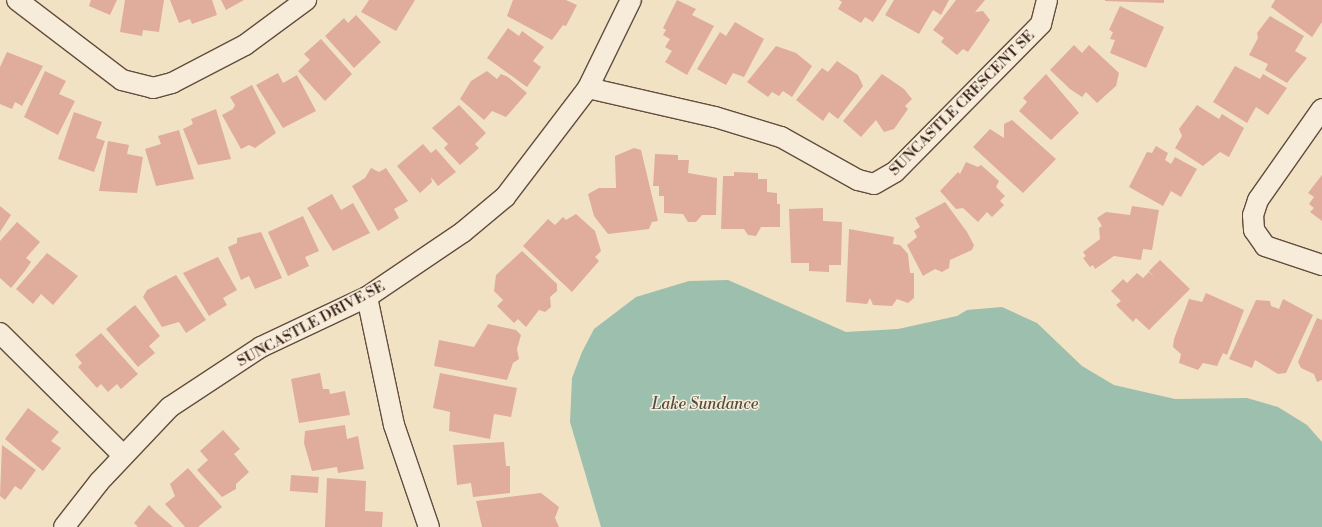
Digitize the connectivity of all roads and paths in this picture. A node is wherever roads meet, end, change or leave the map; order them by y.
1 (17, 0) edge
2 (306, 0) edge
3 (631, 0) edge
4 (1048, 0) edge
5 (588, 88) junction
6 (1322, 109) edge
7 (1322, 265) edge
8 (367, 297) junction
9 (0, 333) edge
10 (123, 455) junction
11 (64, 527) edge
12 (429, 527) edge

1 - 2 street
3 - 5 street, SUNCASTLE DRIVE SE
4 - 5 street, SUNCASTLE CRESCENT SE
5 - 8 street, SUNCASTLE DRIVE SE
6 - 7 street
8 - 10 street, SUNCASTLE DRIVE SE
8 - 12 street
9 - 10 street
10 - 11 street, SUNCASTLE DRIVE SE

